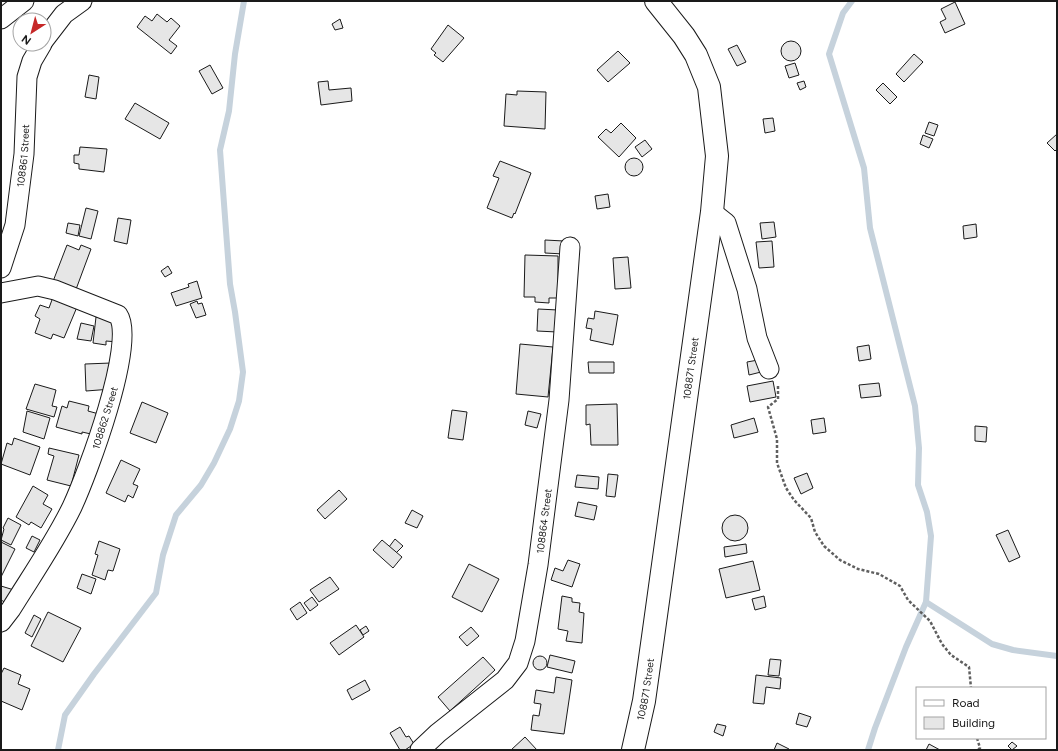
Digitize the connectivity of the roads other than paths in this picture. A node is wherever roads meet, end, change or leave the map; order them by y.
1 (24, 1) edge
2 (82, 1) edge
3 (656, 1) edge
4 (1, 19) edge
5 (52, 30) edge
6 (37, 52) edge
7 (712, 212) junction
8 (570, 247) dead end
9 (1, 268) edge
10 (1, 293) edge
11 (769, 369) road end
12 (1, 622) edge
13 (420, 750) edge
14 (633, 750) edge

1 - 4 street
2 - 5 street
3 - 7 street, 108871 Street
6 - 9 street, 108861 Street
7 - 11 street
7 - 14 street, 108871 Street
8 - 13 street, 108864 Street
10 - 12 street, 108862 Street

